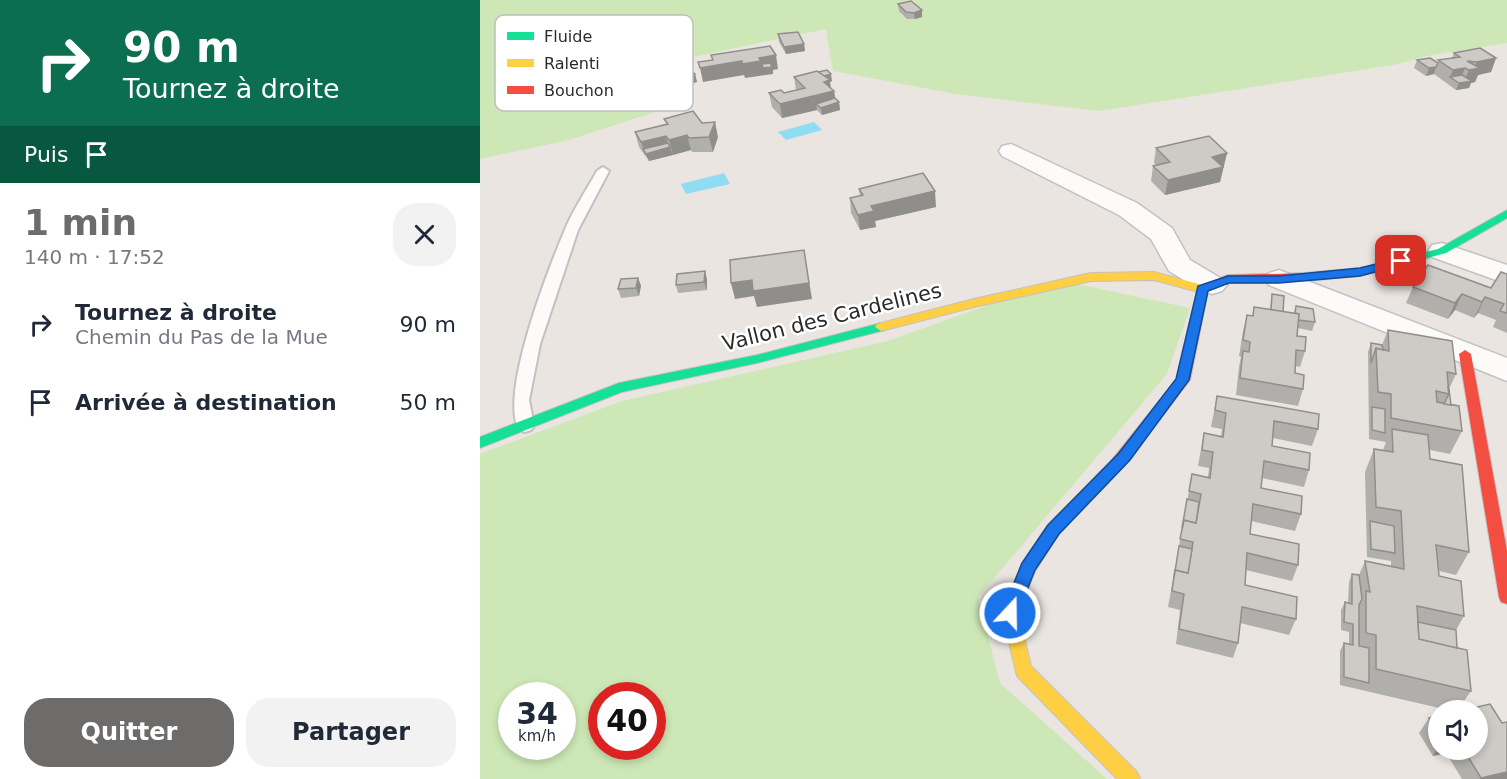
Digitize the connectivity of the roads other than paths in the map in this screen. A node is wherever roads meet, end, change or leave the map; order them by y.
1 (1011, 152) dead end
2 (603, 171) dead end
3 (1507, 213) edge
4 (1442, 251) junction
5 (1507, 274) edge
6 (1279, 279) junction
7 (1207, 287) junction
8 (1466, 354) junction
9 (1507, 370) edge
10 (525, 426) junction
11 (480, 443) edge
12 (1507, 597) edge
13 (1130, 779) edge

1 - 7 street
2 - 10 lane
3 - 4 street
4 - 5 street
4 - 6 street
6 - 7 street
6 - 8 street
7 - 10 street, Vallon des Cardelines
7 - 13 street
8 - 9 street
8 - 12 street
10 - 11 street, Vallon des Cardelines

